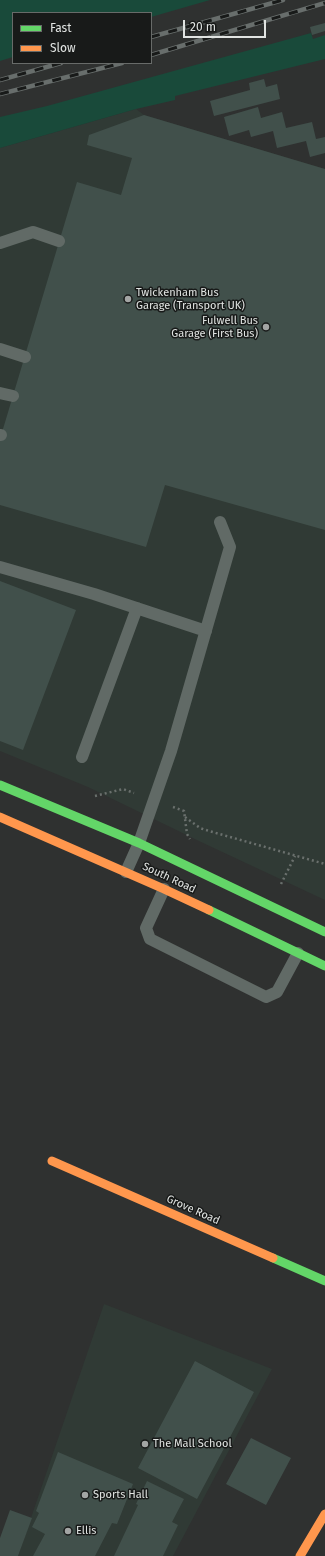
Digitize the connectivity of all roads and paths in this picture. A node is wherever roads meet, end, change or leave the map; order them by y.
1 (59, 241) dead end
2 (0, 243) edge
3 (0, 349) edge
4 (25, 357) dead end
5 (0, 393) edge
6 (13, 396) dead end
7 (220, 522) dead end
8 (0, 567) edge
9 (137, 608) junction
10 (206, 631) junction
11 (82, 757) dead end
12 (0, 785) edge
13 (0, 816) edge
14 (185, 817) dead end
15 (139, 843) junction
16 (295, 856) junction
17 (325, 864) edge
18 (126, 872) junction
19 (282, 882) dead end
20 (164, 889) junction
21 (325, 932) edge
22 (298, 953) junction
23 (325, 966) edge
24 (52, 1161) dead end
25 (325, 1281) edge
26 (325, 1514) edge
27 (300, 1556) edge

1 - 2 lane
3 - 4 lane
5 - 6 lane
7 - 10 lane
8 - 9 lane
9 - 10 lane
9 - 11 lane
10 - 15 lane
12 - 15 main road, South Road
13 - 18 main road, South Road
14 - 16 path
15 - 18 lane
15 - 21 main road, South Road
16 - 17 path
16 - 19 path
18 - 20 main road, South Road
20 - 22 main road, South Road
20 - 22 lane
22 - 23 main road, South Road
24 - 25 main road, Grove Road
26 - 27 main road

